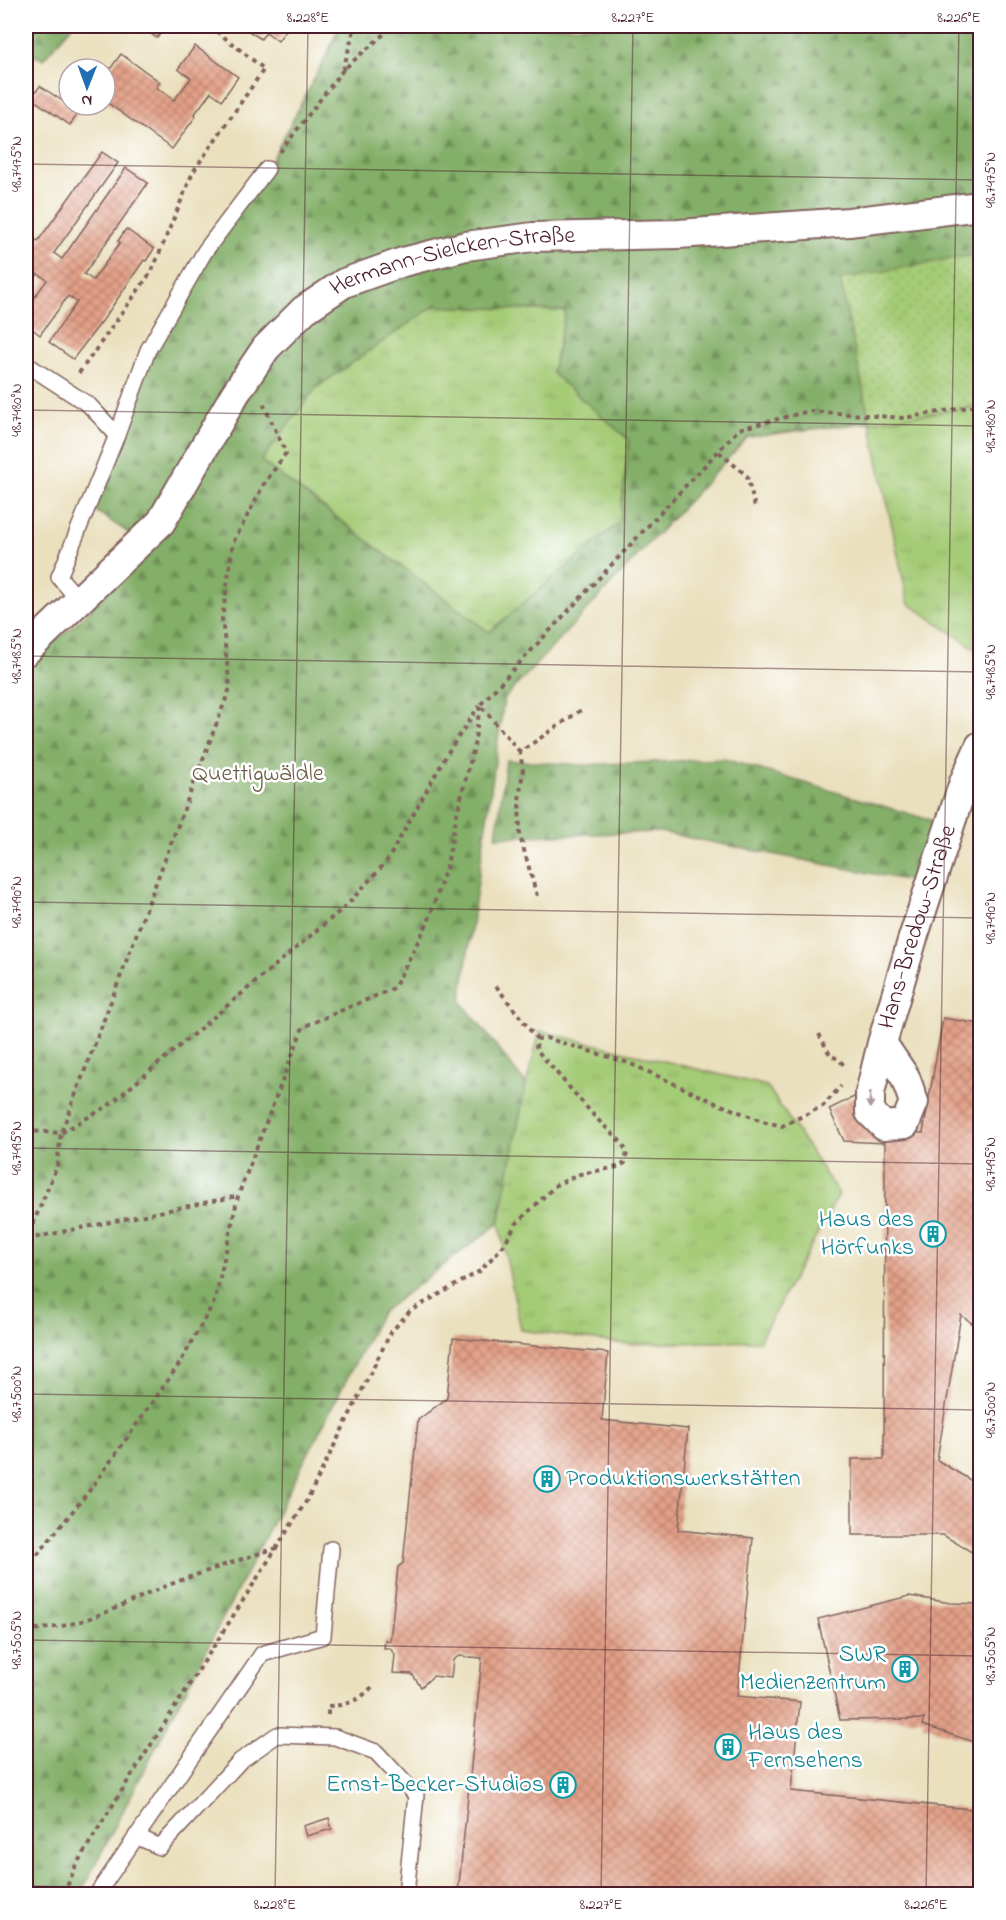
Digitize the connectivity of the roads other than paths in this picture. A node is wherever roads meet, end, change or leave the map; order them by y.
1 (267, 169) road end
2 (981, 206) edge
3 (26, 364) edge
4 (117, 435) junction
5 (78, 599) junction
6 (26, 651) edge
7 (981, 746) edge
8 (882, 1042) dead end
9 (331, 1549) dead end
10 (136, 1836) junction
11 (97, 1894) edge
12 (406, 1894) edge

1 - 4 lane
2 - 5 street, Hermann-Sielcken-Straße
3 - 4 lane
4 - 5 lane
5 - 6 street, Hermann-Sielcken-Straße
7 - 8 street, Hans-Bredow-Straße
9 - 10 lane
10 - 11 lane
10 - 12 lane

